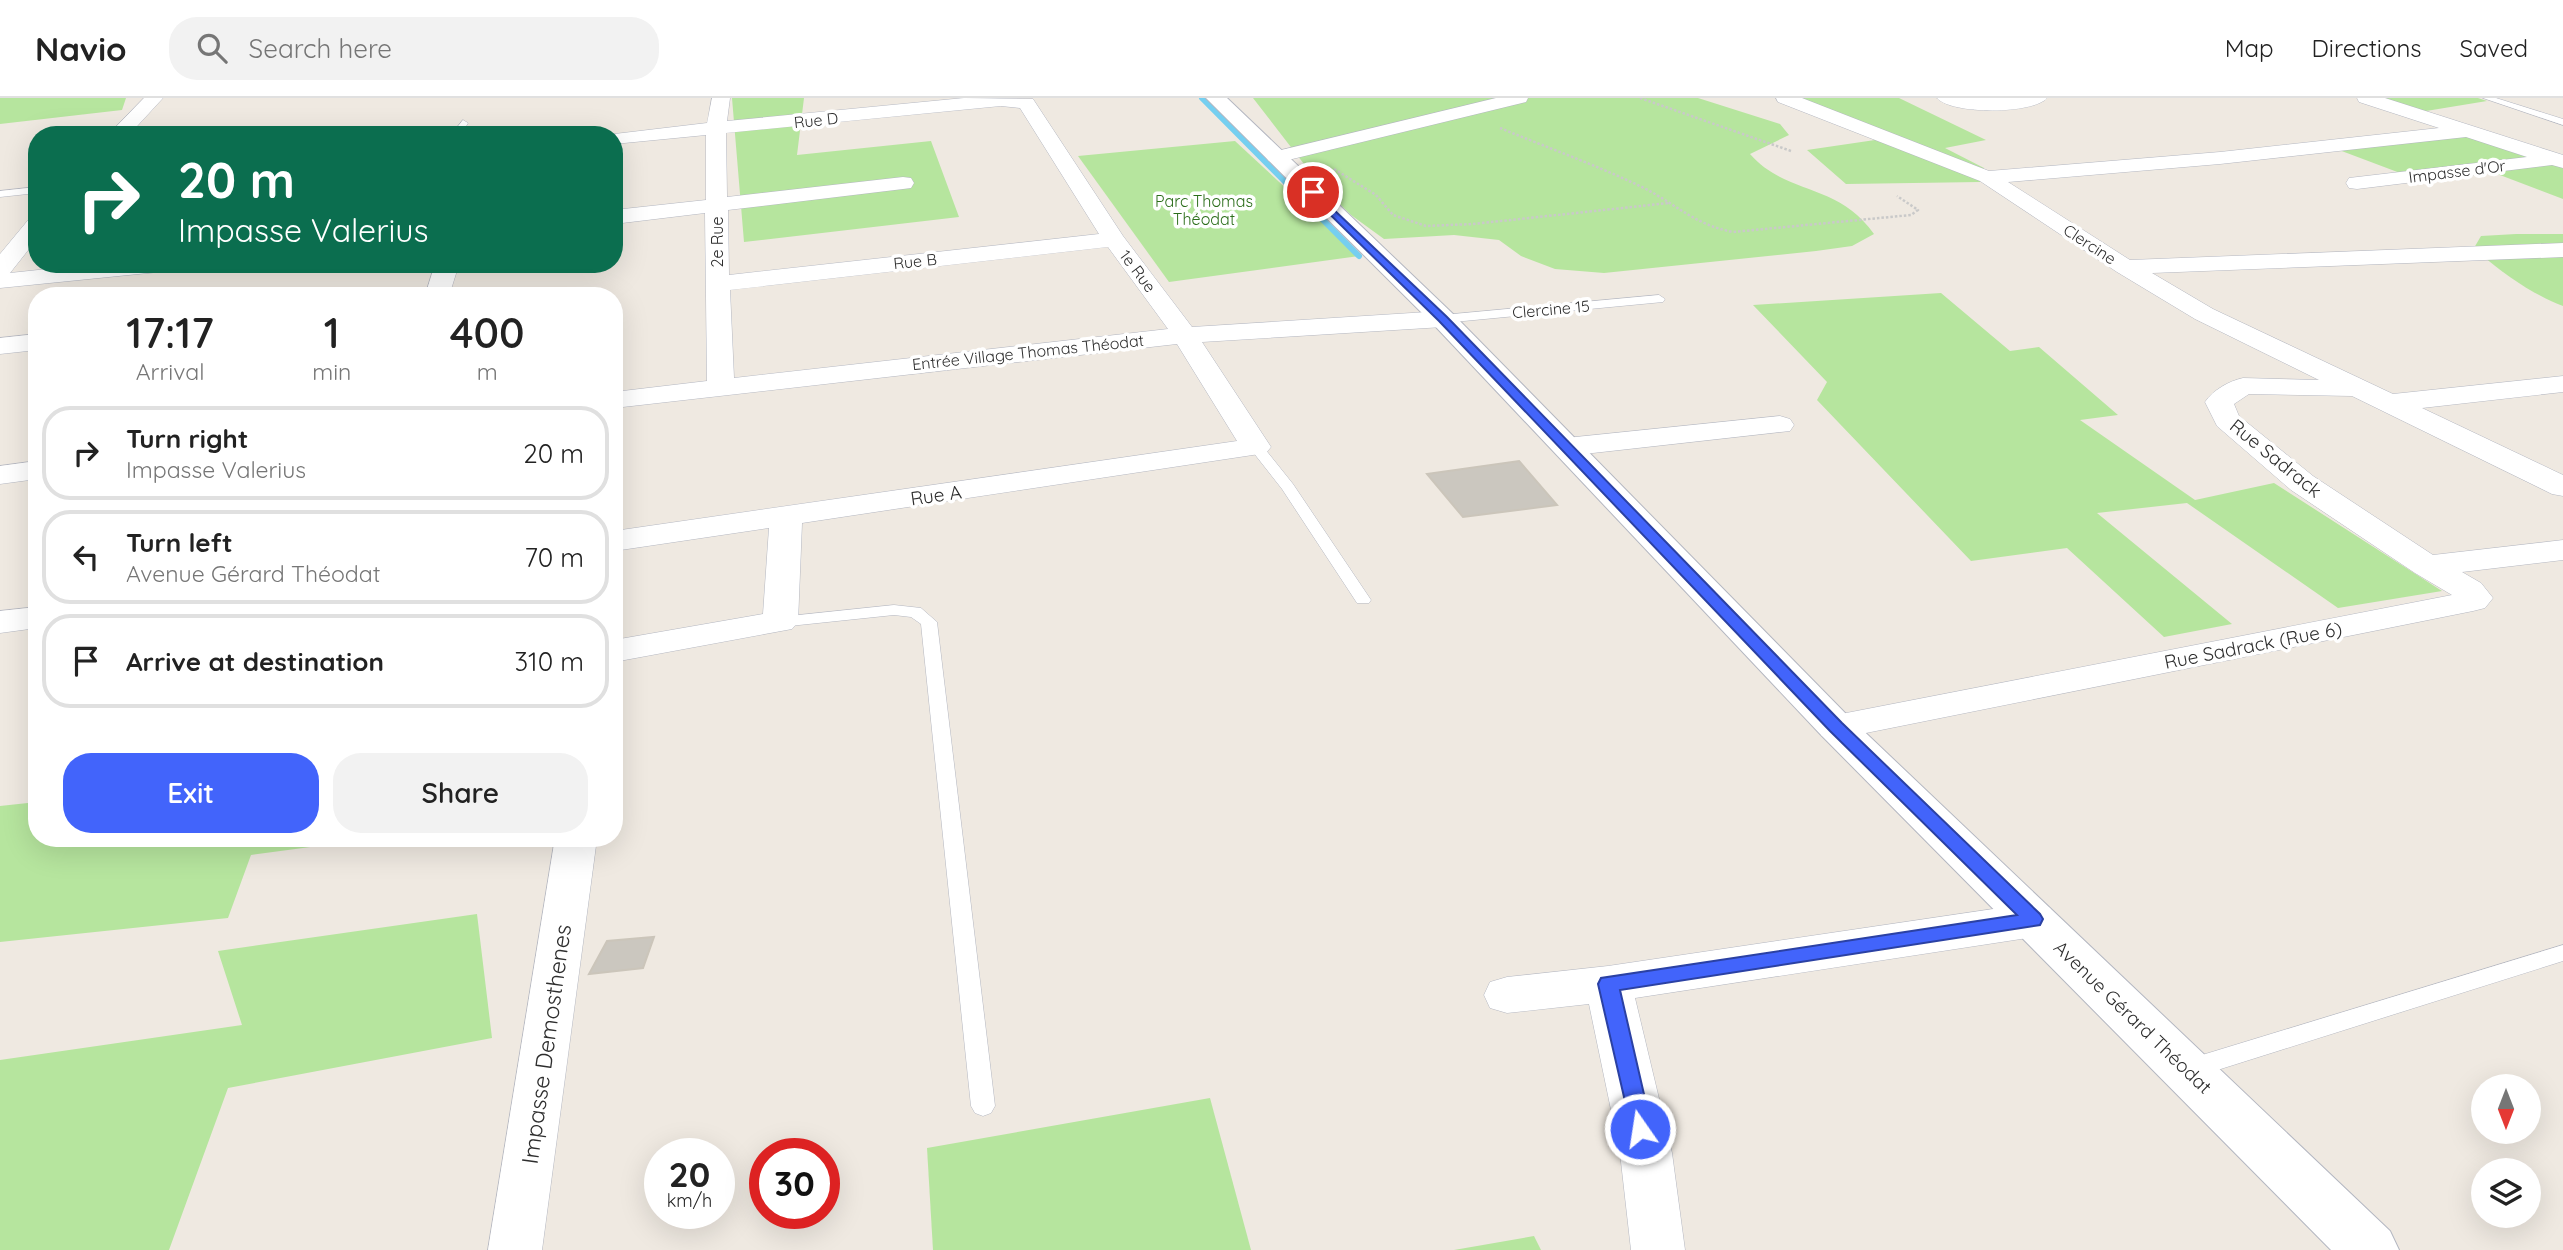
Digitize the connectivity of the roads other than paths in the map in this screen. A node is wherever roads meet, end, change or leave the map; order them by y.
1 (154, 98) edge
2 (721, 98) edge
3 (1216, 98) edge
4 (1518, 98) edge
5 (1785, 98) edge
6 (1946, 98) edge
7 (2038, 98) edge
8 (2366, 98) edge
9 (2487, 98) edge
10 (1017, 100) joint
11 (2563, 122) edge
12 (463, 123) dead end
13 (127, 126) edge
14 (461, 126) edge
15 (716, 130) junction
16 (2467, 131) junction
17 (623, 137) edge
18 (1276, 157) junction
19 (2559, 161) edge
20 (1987, 177) junction
21 (903, 183) dead end
22 (2357, 183) dead end
23 (28, 191) edge
24 (0, 194) edge
25 (716, 204) junction
26 (623, 216) edge
27 (28, 232) edge
28 (1114, 239) junction
29 (9, 249) edge
30 (2563, 250) edge
31 (2125, 267) junction
32 (0, 269) edge
33 (79, 273) edge
34 (0, 281) edge
35 (717, 284) junction
36 (1659, 299) dead end
37 (1443, 319) junction
38 (1185, 335) junction
39 (28, 343) edge
40 (0, 346) edge
41 (2563, 384) edge
42 (721, 387) junction
43 (2360, 389) junction
44 (623, 399) edge
45 (2390, 403) junction
46 (1780, 425) dead end
47 (1256, 447) junction
48 (1566, 447) junction
49 (28, 471) edge
50 (0, 475) edge
51 (2563, 487) edge
52 (786, 518) junction
53 (623, 540) edge
54 (2561, 552) edge
55 (2427, 566) junction
56 (1363, 600) dead end
57 (28, 618) edge
58 (0, 622) edge
59 (780, 622) junction
60 (623, 649) edge
61 (1836, 727) junction
62 (575, 847) edge
63 (2034, 919) junction
64 (2563, 953) edge
65 (1608, 984) junction
66 (1507, 995) dead end
67 (2187, 1069) junction
68 (984, 1106) dead end
69 (515, 1250) edge
70 (1658, 1250) edge
71 (2370, 1250) edge

1 - 13 street
2 - 15 street, 2e Rue
3 - 18 street, Avenue Gérard Théodat
4 - 18 street
5 - 20 street, Clercine
6 - 7 street
8 - 16 street
9 - 11 lane
10 - 15 street, Rue D
10 - 28 street, 1e Rue
12 - 14 lane
15 - 17 street, Rue D
15 - 25 street, 2e Rue
16 - 19 street
16 - 20 street
18 - 37 street, Avenue Gérard Théodat
19 - 22 street, Impasse d'Or
20 - 31 street, Clercine
21 - 25 street
23 - 24 lane
25 - 26 street
25 - 35 street, 2e Rue
27 - 29 street
28 - 35 street, Rue B
28 - 38 street, 1e Rue
29 - 32 street
30 - 31 street
31 - 43 street, Clercine
33 - 34 street
35 - 42 street, 2e Rue
36 - 37 lane, Clercine 15
37 - 38 street, Entrée Village Thomas Théodat
37 - 48 street, Avenue Gérard Théodat
38 - 42 street, Entrée Village Thomas Théodat
38 - 47 street, 1e Rue
39 - 40 street
41 - 45 street
42 - 44 street, Entrée Village Thomas Théodat
43 - 45 street, Clercine
43 - 55 street, Rue Sadrack
45 - 51 street
46 - 48 street
47 - 52 street, Rue A
47 - 56 lane
48 - 61 street, Avenue Gérard Théodat
49 - 50 street
52 - 53 street, Rue A
52 - 59 street
54 - 55 street
55 - 61 street, Rue Sadrack (Rue 6)
57 - 58 street
59 - 60 street
59 - 68 lane
61 - 63 street, Avenue Gérard Théodat
62 - 69 street, Impasse Demosthenes
63 - 65 street
63 - 67 street, Avenue Gérard Théodat
64 - 67 lane
65 - 66 street
65 - 70 street
67 - 71 street, Avenue Gérard Théodat

